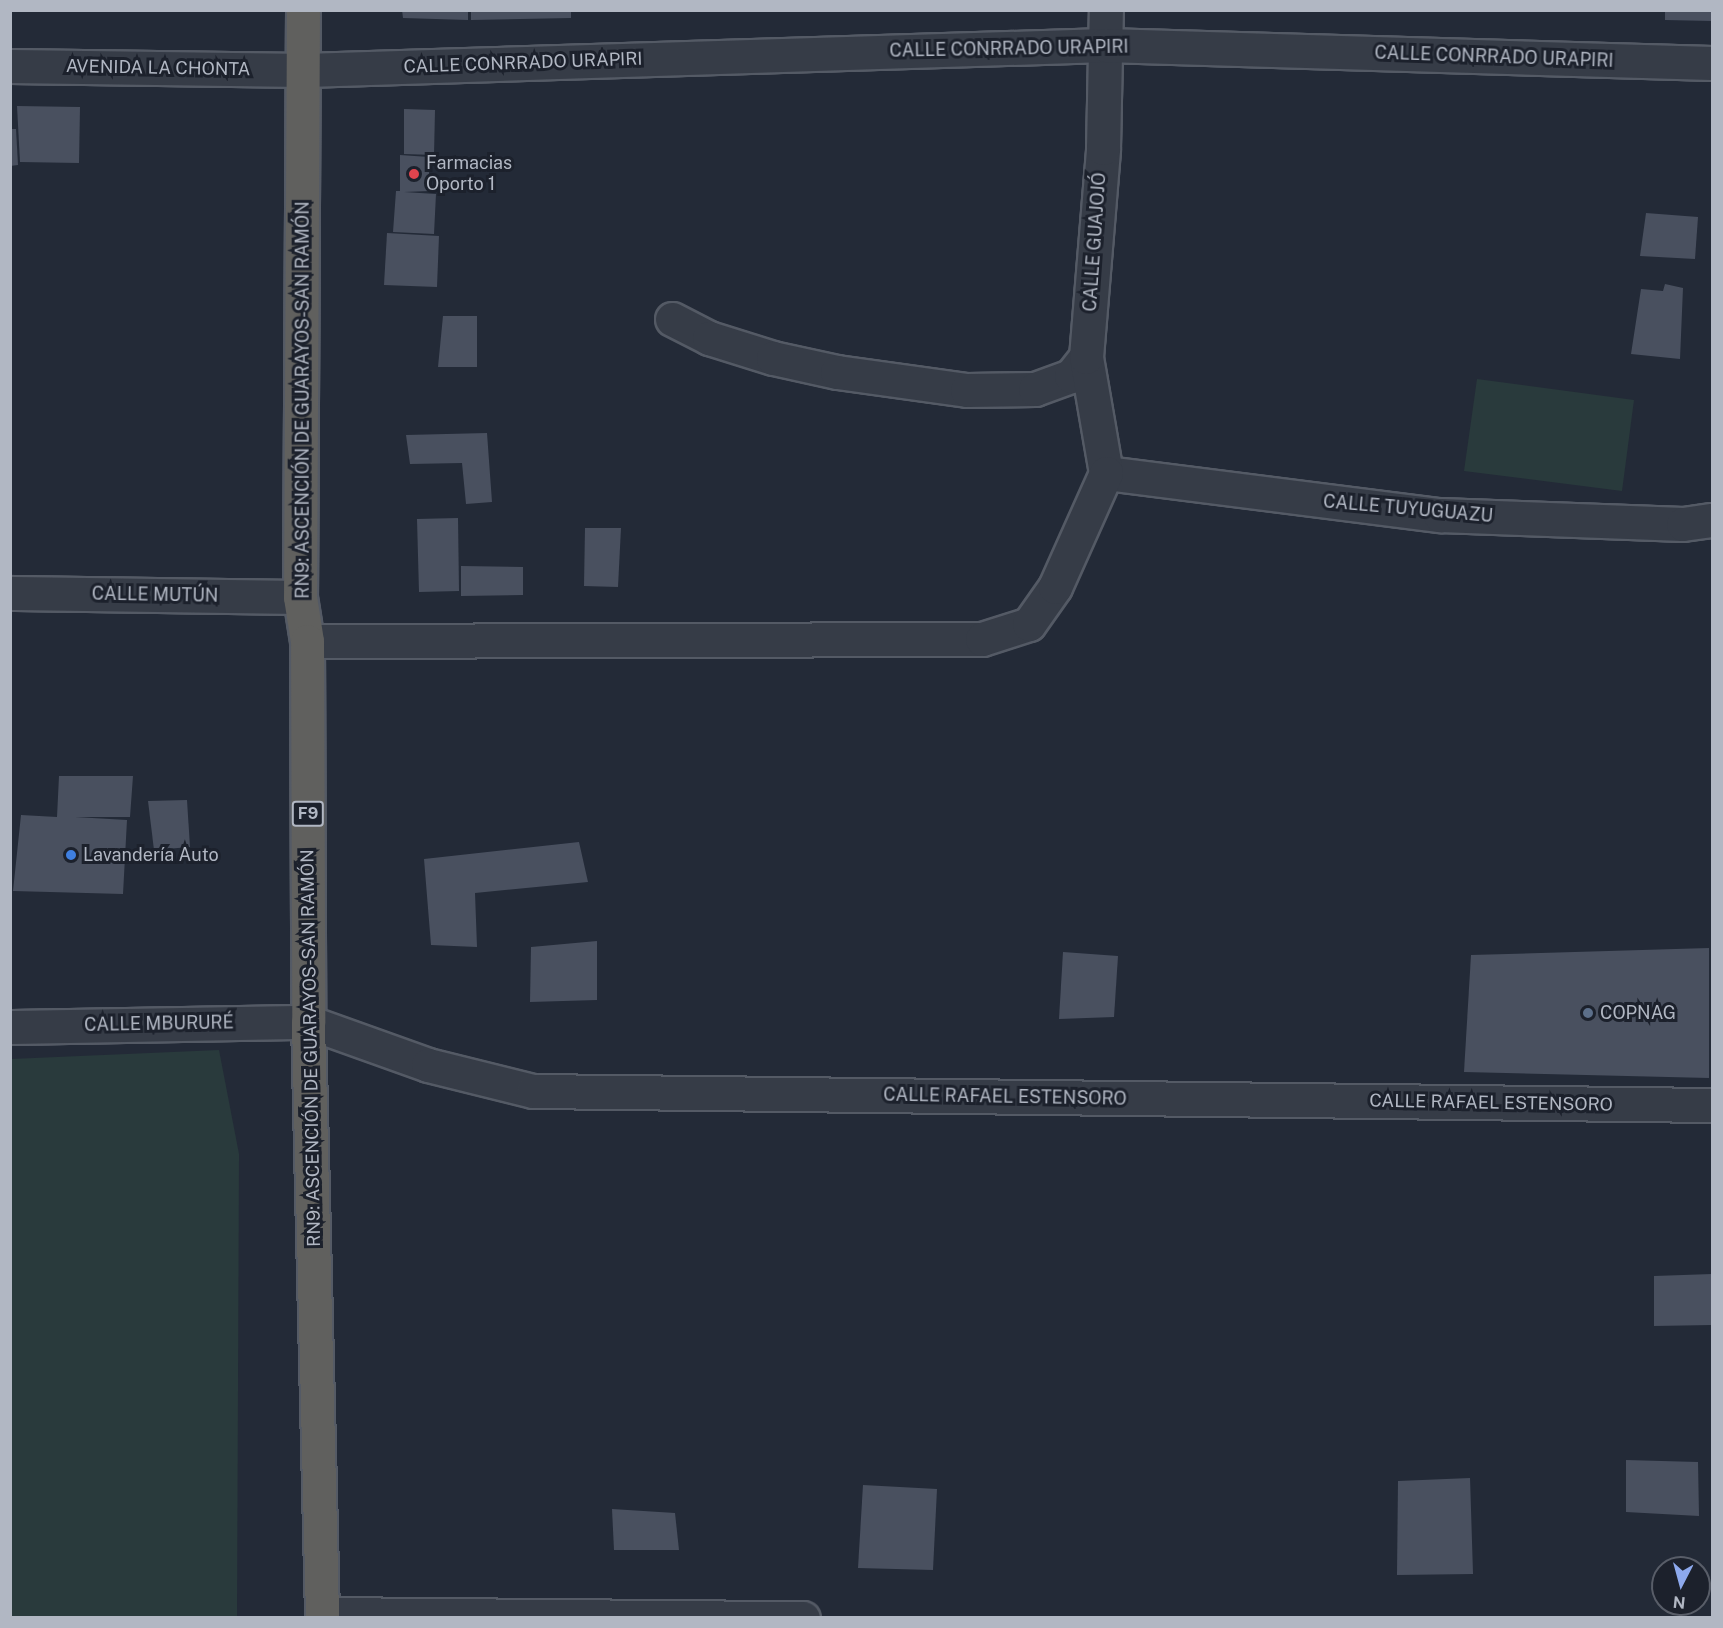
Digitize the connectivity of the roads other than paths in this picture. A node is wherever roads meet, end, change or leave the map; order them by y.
1 (303, 10) edge
2 (1106, 10) edge
3 (1105, 45) junction
4 (1713, 63) edge
5 (10, 66) edge
6 (305, 70) junction
7 (672, 319) dead end
8 (1086, 357) junction
9 (1106, 473) junction
10 (1713, 520) edge
11 (10, 593) edge
12 (300, 597) junction
13 (307, 641) junction
14 (308, 1022) junction
15 (10, 1027) edge
16 (1713, 1106) edge
17 (322, 1616) edge
18 (803, 1617) edge

1 - 6 highway, RN9: ASCENCIÓN DE GUARAYOS-SAN RAMÓN / F9
2 - 3 street, CALLE GUAJOJÓ
3 - 4 street, CALLE CONRRADO URAPIRI
3 - 6 street, CALLE CONRRADO URAPIRI
3 - 8 street, CALLE GUAJOJÓ
5 - 6 street, AVENIDA LA CHONTA
6 - 12 highway, RN9: ASCENCIÓN DE GUARAYOS-SAN RAMÓN / F9
7 - 8 street
8 - 9 street, CALLE GUAJOJÓ
9 - 10 street, CALLE TUYUGUAZU
9 - 13 street
11 - 12 street, CALLE MUTÚN
12 - 13 highway, RN9: ASCENCIÓN DE GUARAYOS-SAN RAMÓN / F9
13 - 14 highway, RN9: ASCENCIÓN DE GUARAYOS-SAN RAMÓN / F9
14 - 15 street, CALLE MBURURÉ
14 - 16 street, CALLE RAFAEL ESTENSORO
14 - 17 highway, RN9: ASCENCIÓN DE GUARAYOS-SAN RAMÓN / F9
17 - 18 street

